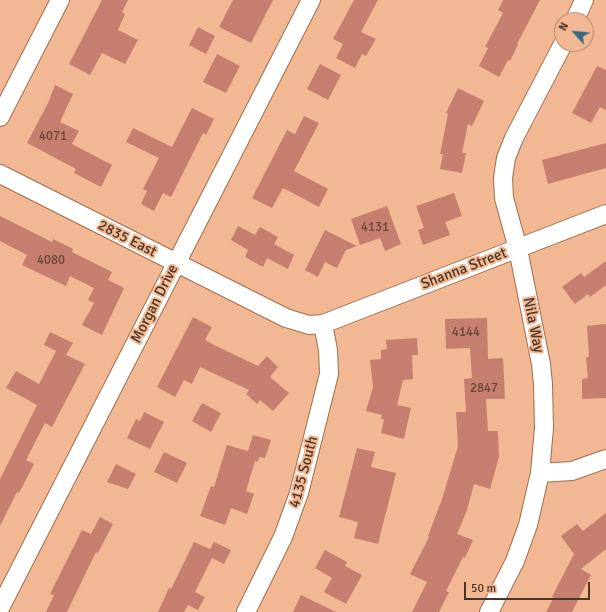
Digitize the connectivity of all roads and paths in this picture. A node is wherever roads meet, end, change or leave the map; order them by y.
1 (60, 0) edge
2 (311, 0) edge
3 (584, 0) edge
4 (579, 12) edge
5 (559, 52) edge
6 (0, 117) edge
7 (0, 174) edge
8 (606, 214) edge
9 (518, 249) junction
10 (176, 263) junction
11 (323, 324) junction
12 (606, 459) edge
13 (540, 473) junction
14 (0, 608) edge
15 (246, 612) edge
16 (489, 612) edge

1 - 6 street
2 - 10 street, Morgan Drive
3 - 4 street
5 - 9 street, Nila Way
7 - 10 street, 2835 East
8 - 9 street, Shanna Street
9 - 11 street, Shanna Street
9 - 13 street, Nila Way
10 - 11 street, 2835 East
10 - 14 street, Morgan Drive
11 - 15 street, 4135 South
12 - 13 street
13 - 16 street, Nila Way

